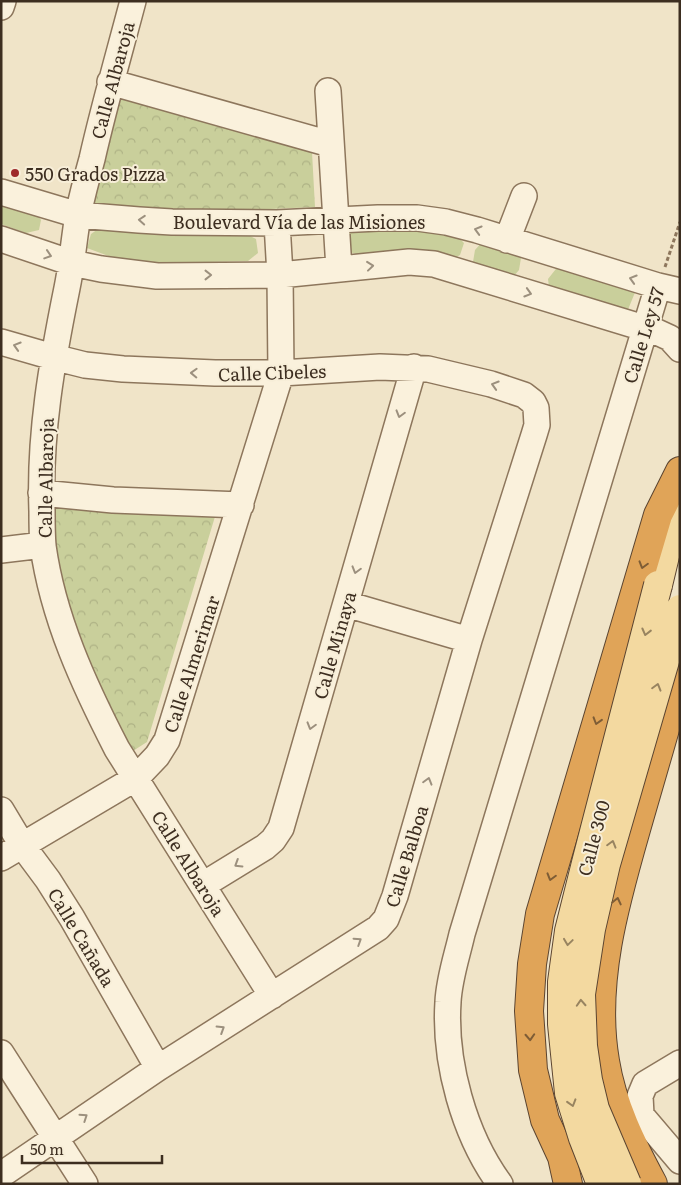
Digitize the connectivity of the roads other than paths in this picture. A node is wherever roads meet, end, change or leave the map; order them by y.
1 (3, 1) edge
2 (125, 3) edge
3 (1, 7) edge
4 (110, 82) junction
5 (328, 91) dead end
6 (330, 144) junction
7 (1, 192) edge
8 (524, 196) dead end
9 (78, 215) junction
10 (337, 220) junction
11 (277, 223) junction
12 (1, 239) edge
13 (507, 240) junction
14 (72, 263) junction
15 (339, 269) junction
16 (280, 275) junction
17 (669, 289) edge
18 (645, 328) junction
19 (1, 342) edge
20 (680, 349) edge
21 (53, 357) junction
22 (414, 367) junction
23 (282, 373) junction
24 (536, 408) joint
25 (680, 471) edge
26 (41, 493) junction
27 (680, 493) edge
28 (241, 505) junction
29 (43, 545) junction
30 (1, 550) edge
31 (346, 604) junction
32 (680, 609) edge
33 (469, 640) junction
34 (680, 677) edge
35 (136, 778) junction
36 (1, 810) edge
37 (22, 845) junction
38 (1, 858) edge
39 (203, 885) junction
40 (272, 996) junction
41 (1, 1053) edge
42 (680, 1063) edge
43 (158, 1068) junction
44 (633, 1121) junction
45 (54, 1137) junction
46 (562, 1157) junction
47 (680, 1161) edge
48 (1, 1174) edge
49 (85, 1184) edge
50 (500, 1184) edge
51 (568, 1184) edge
52 (601, 1184) edge
53 (627, 1184) edge
54 (653, 1184) edge

1 - 3 street
2 - 4 street, Calle Albaroja
4 - 6 street
4 - 9 street, Calle Albaroja
5 - 6 street
6 - 10 street
7 - 9 street, Boulevard Vía de las Misiones
8 - 13 street
11 -> 9 street, Boulevard Vía de las Misiones
9 - 14 street, Calle Albaroja
10 - 11 street, Boulevard Vía de las Misiones
13 -> 10 street, Boulevard Vía de las Misiones
10 - 15 street
11 - 16 street, Calle Almerimar
12 -> 14 street
17 -> 13 street, Boulevard Vía de las Misiones
14 -> 16 street
14 - 21 street, Calle Albaroja
15 - 16 street
15 -> 18 street
16 - 23 street, Calle Almerimar
17 - 18 street, Calle Ley 57
18 - 20 street
18 - 50 street, Calle Ley 57
21 -> 19 street, Calle Cibeles
23 -> 21 street, Calle Cibeles
21 - 26 street, Calle Albaroja
22 - 23 street, Calle Cibeles
24 -> 22 street, Calle Cibeles
22 -> 31 street, Calle Minaya
23 - 28 street, Calle Almerimar
24 - 33 street, Calle Balboa
25 -> 46 highway
26 - 28 street
26 - 29 street, Calle Albaroja
27 -> 52 main road, Calle 300, bridge
28 - 35 street, Calle Almerimar
29 - 30 street
29 - 35 street, Calle Albaroja
31 - 33 street
31 -> 39 street, Calle Minaya
53 -> 32 main road, Calle 300, bridge
40 -> 33 street, Calle Balboa
44 -> 34 highway
35 - 37 street, Calle Almerimar
35 - 39 street, Calle Albaroja
36 - 37 street, Calle Cañada
37 - 38 street, Calle Almerimar
37 - 43 street, Calle Cañada
39 - 40 street, Calle Albaroja
43 -> 40 street, Calle Balboa
41 - 45 street
42 - 44 street
45 -> 43 street, Calle Balboa
44 - 46 highway
44 - 47 street
44 - 54 highway
45 - 48 street, Calle Balboa
45 - 49 street
46 - 51 highway

